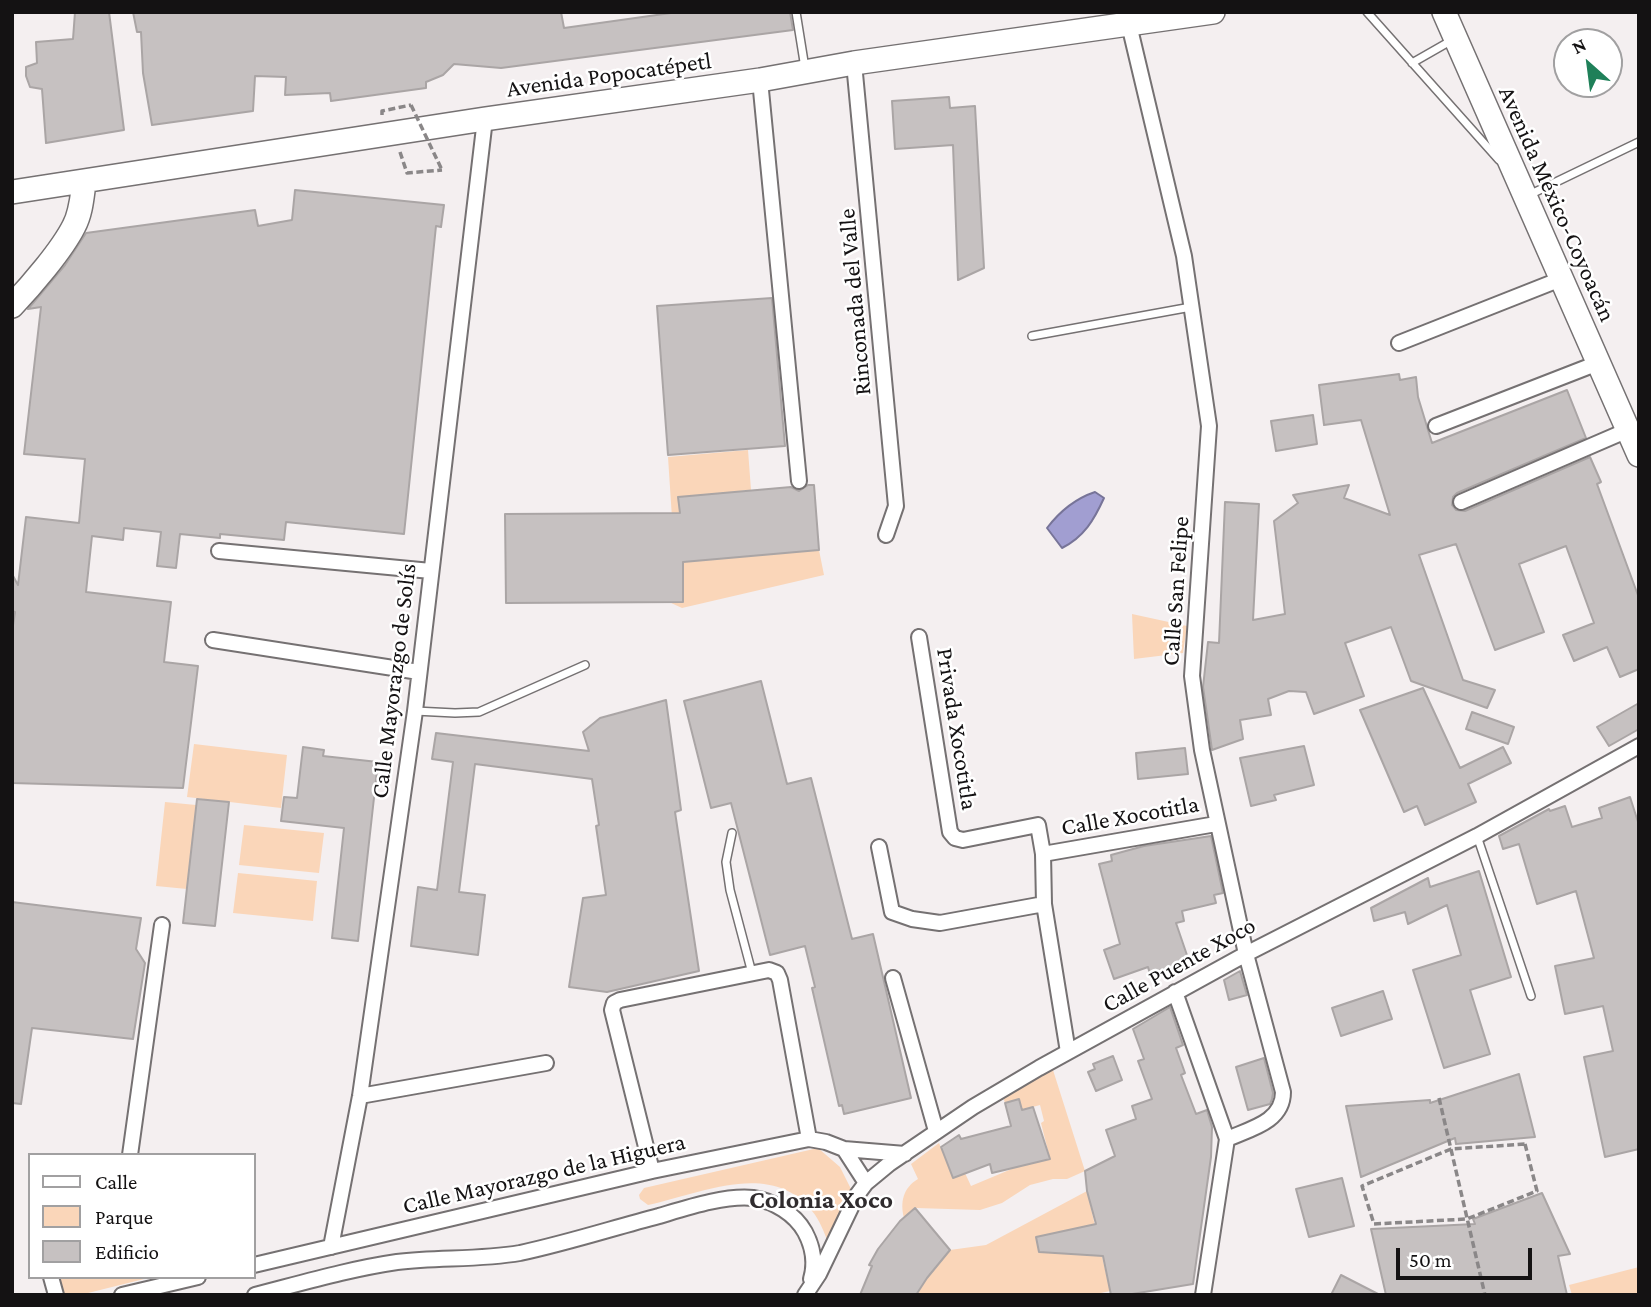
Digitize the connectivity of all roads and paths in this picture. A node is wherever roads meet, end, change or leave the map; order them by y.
1 (796, 12) edge
2 (1213, 12) edge
3 (1367, 12) edge
4 (1444, 12) edge
5 (1127, 18) edge
6 (1455, 38) junction
7 (854, 63) junction
8 (1412, 63) junction
9 (806, 72) junction
10 (760, 80) junction
11 (411, 106) dead end
12 (485, 119) junction
13 (393, 133) junction
14 (1639, 142) edge
15 (84, 183) junction
16 (1522, 190) junction
17 (12, 192) edge
18 (1561, 279) junction
19 (12, 306) edge
20 (1192, 307) junction
21 (1032, 336) dead end
22 (1399, 343) dead end
23 (1598, 363) junction
24 (1436, 426) dead end
25 (1628, 430) junction
26 (1639, 455) edge
27 (799, 481) dead end
28 (1461, 502) dead end
29 (886, 535) dead end
30 (219, 551) dead end
31 (431, 571) junction
32 (919, 637) dead end
33 (212, 640) dead end
34 (585, 665) dead end
35 (419, 672) junction
36 (415, 711) junction
37 (1639, 746) edge
38 (1216, 824) junction
39 (732, 833) dead end
40 (1477, 836) junction
41 (879, 847) dead end
42 (1043, 854) junction
43 (1044, 904) junction
44 (162, 925) dead end
45 (1246, 954) junction
46 (752, 973) junction
47 (893, 978) dead end
48 (1175, 992) junction
49 (1531, 996) dead end
50 (1068, 1052) junction
51 (546, 1063) dead end
52 (360, 1096) junction
53 (1439, 1098) dead end
54 (936, 1131) junction
55 (809, 1139) junction
56 (1227, 1139) junction
57 (844, 1149) junction
58 (1451, 1149) junction
59 (130, 1153) edge
60 (905, 1154) junction
61 (652, 1171) junction
62 (866, 1183) junction
63 (1467, 1219) junction
64 (331, 1247) junction
65 (256, 1265) edge
66 (190, 1279) edge
67 (122, 1295) edge
68 (255, 1295) edge
69 (805, 1295) edge
70 (1203, 1295) edge
71 (1485, 1295) edge

1 - 9 lane
2 - 5 main road, Avenida Popocatépetl
3 - 8 lane
4 - 6 main road, Avenida México-Coyoacán
5 - 7 main road, Avenida Popocatépetl
5 - 20 street, Calle San Felipe
6 - 8 lane
6 - 16 main road, Avenida México-Coyoacán
7 - 9 main road, Avenida Popocatépetl
7 - 29 street, Rinconada del Valle
8 - 16 lane
9 - 10 main road, Avenida Popocatépetl
10 - 12 main road, Avenida Popocatépetl
10 - 27 street
11 - 13 path, bridge
12 - 13 main road, Avenida Popocatépetl
12 - 31 street, Calle Mayorazgo de Solís
13 - 15 main road, Avenida Popocatépetl
14 - 16 lane
15 - 17 main road, Avenida Popocatépetl
15 - 19 main road
16 - 18 main road, Avenida México-Coyoacán
18 - 22 street
18 - 23 main road, Avenida México-Coyoacán
20 - 21 lane
20 - 38 street, Calle San Felipe
23 - 24 street
23 - 25 main road, Avenida México-Coyoacán
25 - 26 main road, Avenida México-Coyoacán
25 - 28 street
30 - 31 street
31 - 35 street, Calle Mayorazgo de Solís
32 - 42 street, Privada Xocotitla
33 - 35 street
34 - 36 lane
35 - 36 street, Calle Mayorazgo de Solís
36 - 52 street, Calle Mayorazgo de Solís
37 - 40 street, Calle Puente Xoco
38 - 42 street, Calle Xocotitla
38 - 45 street, Calle San Felipe
39 - 46 lane
40 - 45 street, Calle Puente Xoco
40 - 49 lane
41 - 43 street
42 - 43 street, Calle Xocotitla
43 - 50 street, Calle Xocotitla
44 - 59 street
45 - 48 street, Calle Puente Xoco
45 - 56 street, Calle San Felipe
46 - 55 street
46 - 61 street
47 - 54 street
48 - 50 street, Calle Puente Xoco
48 - 56 street
50 - 54 street, Calle Puente Xoco
51 - 52 street
52 - 64 street, Calle Mayorazgo de Solís
53 - 58 path
54 - 60 street, Calle Puente Xoco
55 - 57 street, Calle Mayorazgo de la Higuera
55 - 61 street, Calle Mayorazgo de la Higuera
56 - 70 street
57 - 60 street, Calle Mayorazgo de la Higuera
57 - 62 street
58 - 63 path
58 - 63 path
58 - 63 path
60 - 62 street, Calle Puente Xoco
61 - 64 street, Calle Mayorazgo de la Higuera
62 - 69 street, Calle Puente Xoco
63 - 71 path
64 - 65 street, Calle Mayorazgo de la Higuera
66 - 67 street
68 - 69 street

